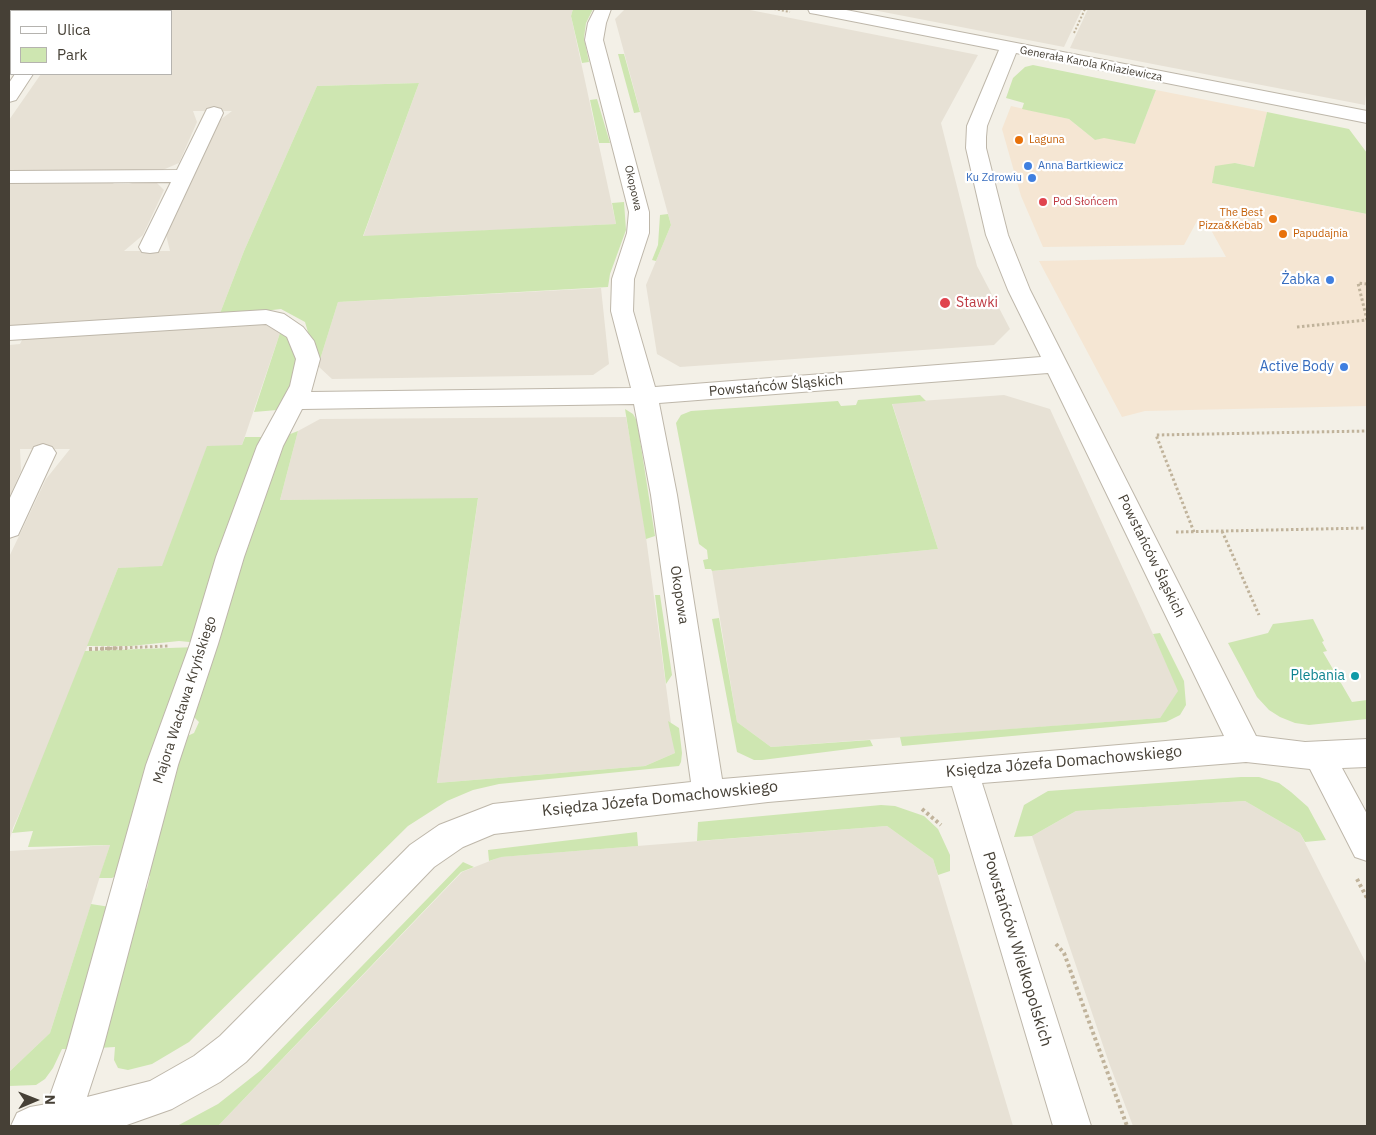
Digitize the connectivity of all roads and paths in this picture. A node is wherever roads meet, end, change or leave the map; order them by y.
1 (602, 9) edge
2 (816, 9) edge
3 (1085, 9) edge
4 (1070, 41) dead end
5 (1009, 48) junction
6 (23, 75) edge
7 (9, 96) edge
8 (214, 113) dead end
9 (1367, 117) edge
10 (183, 176) junction
11 (9, 177) edge
12 (150, 247) dead end
13 (1367, 284) edge
14 (1297, 327) dead end
15 (9, 333) edge
16 (1056, 364) junction
17 (645, 396) junction
18 (295, 400) junction
19 (1367, 431) edge
20 (43, 453) dead end
21 (9, 528) edge
22 (1367, 528) edge
23 (1222, 532) junction
24 (1259, 615) dead end
25 (204, 644) junction
26 (89, 649) dead end
27 (1246, 748) junction
28 (1367, 752) edge
29 (1319, 756) junction
30 (963, 771) junction
31 (709, 794) junction
32 (914, 805) dead end
33 (941, 825) dead end
34 (1360, 860) edge
35 (1367, 898) edge
36 (1052, 944) dead end
37 (50, 1125) edge
38 (1072, 1126) edge
39 (1127, 1126) edge

1 - 17 street, Okopowa
2 - 5 street, Generała Karola Kniaziewicza
3 - 4 path
5 - 9 street, Generała Karola Kniaziewicza
5 - 16 street, Powstańców Śląskich
6 - 7 street
8 - 10 street
10 - 11 street
10 - 12 street
13 - 14 path
15 - 18 street, Majora Wacława Kryńskiego
16 - 17 street, Powstańców Śląskich
16 - 27 street, Powstańców Śląskich
17 - 18 street
17 - 31 street, Okopowa
18 - 25 street, Majora Wacława Kryńskiego
19 - 23 path
20 - 21 street
22 - 23 path
23 - 24 path
25 - 26 path
25 - 37 street, Majora Wacława Kryńskiego
27 - 29 street, Księdza Józefa Domachowskiego
27 - 30 street, Księdza Józefa Domachowskiego
28 - 29 street, Księdza Józefa Domachowskiego
29 - 34 street
30 - 31 street, Księdza Józefa Domachowskiego
30 - 38 street, Powstańców Wielkopolskich
31 - 37 street, Księdza Józefa Domachowskiego
32 - 33 path
34 - 35 path
36 - 39 path

